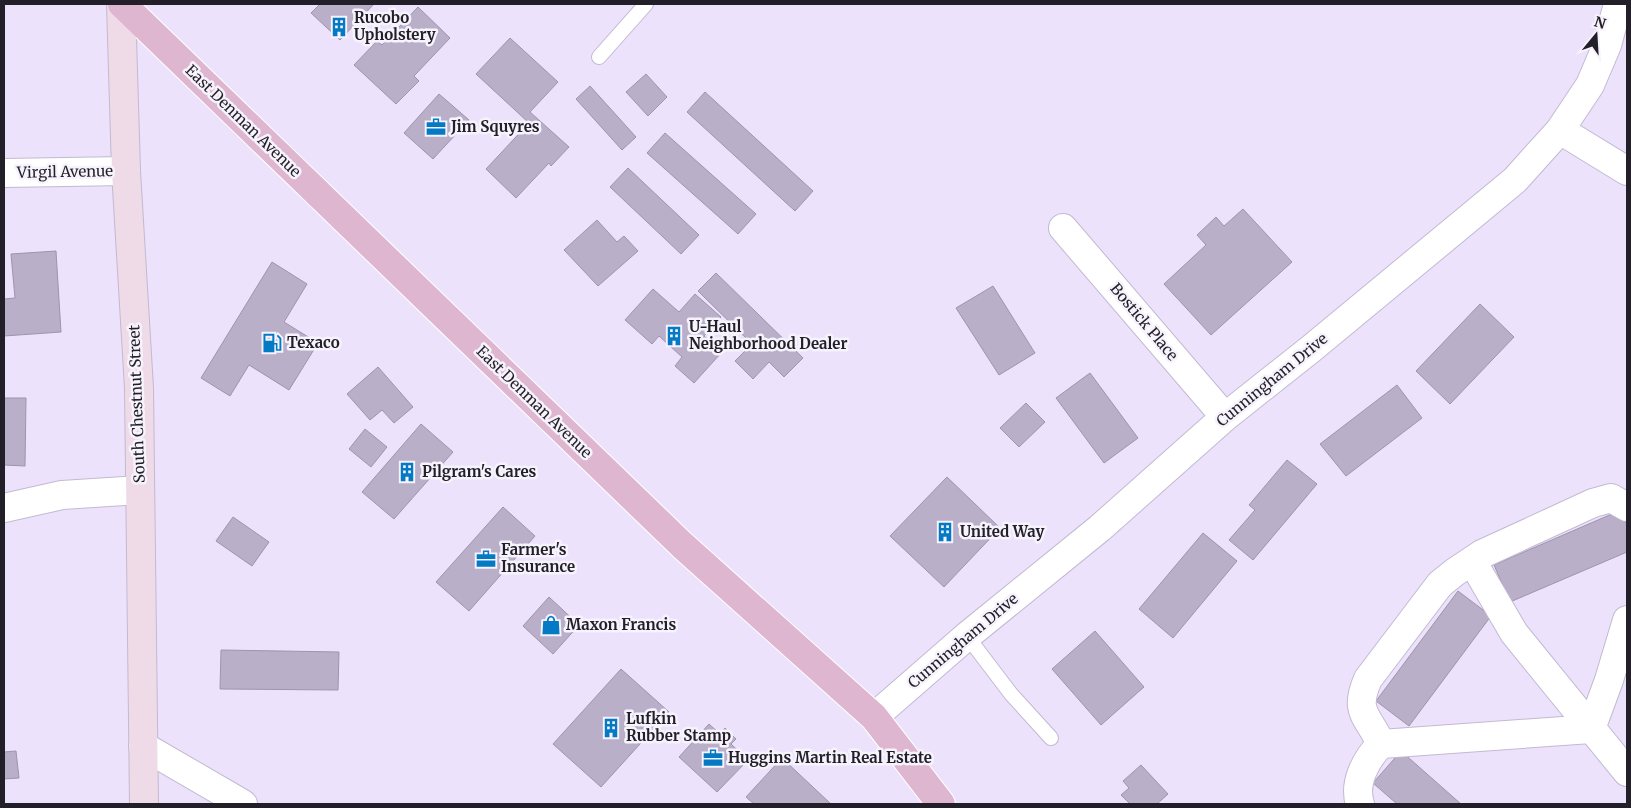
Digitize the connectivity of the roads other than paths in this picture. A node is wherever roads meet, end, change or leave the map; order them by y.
1 (121, 4) edge
2 (646, 4) edge
3 (1618, 4) edge
4 (599, 57) dead end
5 (1560, 130) junction
6 (126, 171) junction
7 (1627, 172) edge
8 (4, 173) edge
9 (1064, 228) dead end
10 (1225, 417) junction
11 (140, 490) junction
12 (1627, 507) edge
13 (4, 508) edge
14 (1472, 561) junction
15 (1627, 620) edge
16 (967, 636) junction
17 (874, 717) junction
18 (1591, 729) junction
19 (1051, 738) dead end
20 (1381, 744) junction
21 (143, 746) junction
22 (1627, 772) edge
23 (144, 804) edge
24 (243, 804) edge
25 (941, 804) edge
26 (1360, 804) edge

1 - 6 main road, South Chestnut Street
1 - 17 main road, East Denman Avenue
2 - 4 lane
3 - 5 street, Cunningham Drive
5 - 7 street
5 - 10 street, Cunningham Drive
6 - 8 street, Virgil Avenue
6 - 11 main road, South Chestnut Street
9 - 10 street, Bostick Place
10 - 16 street, Cunningham Drive
11 - 13 street
11 - 21 main road, South Chestnut Street
12 - 14 street
14 - 18 street
14 - 20 street
15 - 18 street
16 - 17 street, Cunningham Drive
16 - 19 lane
17 - 25 main road, East Denman Avenue
18 - 20 street
18 - 22 street
20 - 26 street
21 - 23 main road, South Chestnut Street
21 - 24 street

